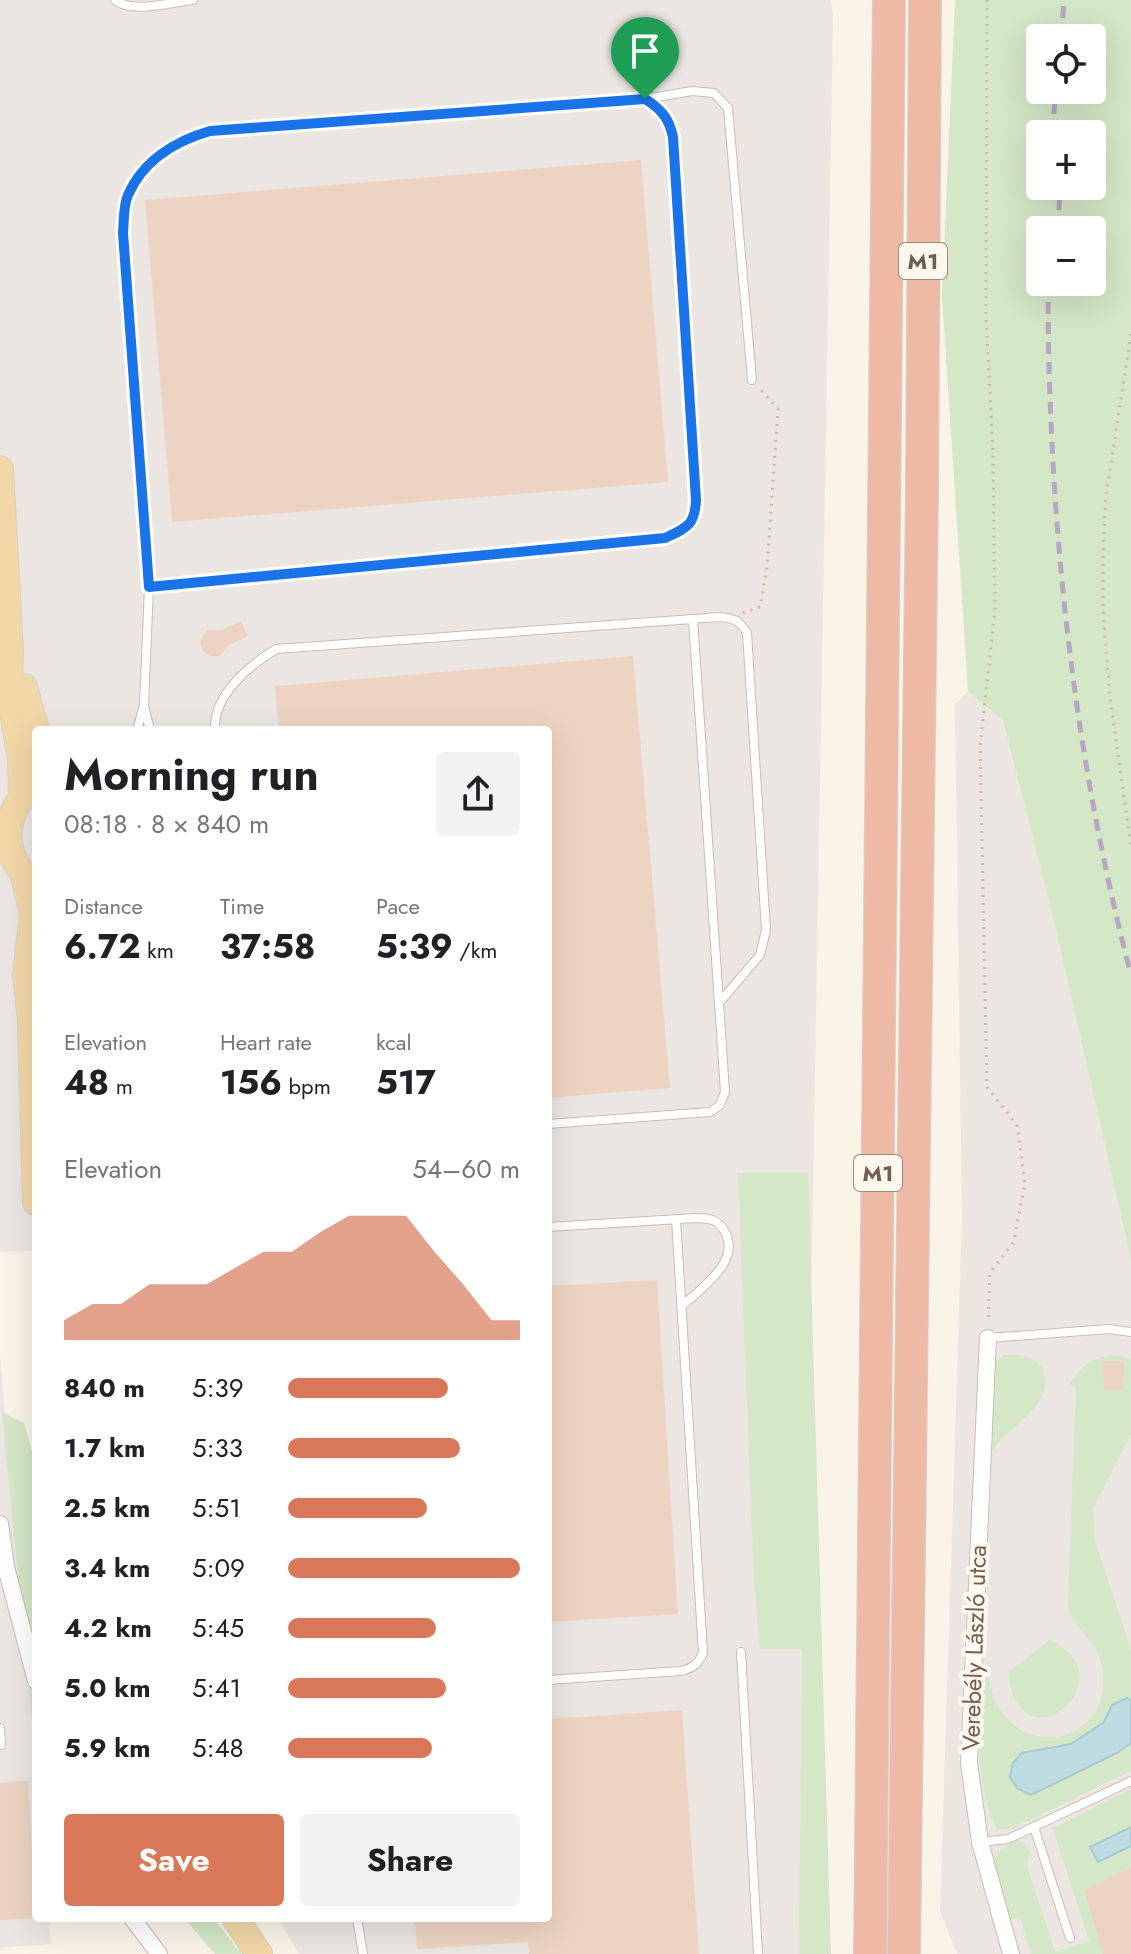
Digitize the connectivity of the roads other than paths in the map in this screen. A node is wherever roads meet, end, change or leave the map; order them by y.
1 (115, 0) edge
2 (193, 0) edge
3 (889, 0) edge
4 (925, 0) edge
5 (645, 99) junction
6 (752, 380) road end
7 (0, 469) edge
8 (149, 587) junction
9 (693, 619) junction
10 (10, 650) junction
11 (144, 705) junction
12 (35, 726) edge
13 (138, 726) edge
14 (149, 726) edge
15 (215, 726) edge
16 (17, 803) edge
17 (19, 874) edge
18 (32, 911) edge
19 (32, 923) edge
20 (32, 1003) edge
21 (719, 1003) junction
22 (552, 1124) edge
23 (676, 1219) junction
24 (552, 1227) edge
25 (681, 1307) junction
26 (1131, 1332) edge
27 (988, 1338) joint
28 (0, 1524) edge
29 (741, 1652) dead end
30 (32, 1666) edge
31 (552, 1680) edge
32 (0, 1728) edge
33 (1, 1745) edge
34 (1131, 1781) edge
35 (1034, 1827) junction
36 (905, 1837) junction
37 (980, 1842) junction
38 (135, 1922) edge
39 (238, 1922) edge
40 (358, 1922) edge
41 (1070, 1938) dead end
42 (159, 1954) edge
43 (259, 1954) edge
44 (363, 1954) edge
45 (758, 1954) edge
46 (870, 1954) edge
47 (904, 1954) edge
48 (920, 1954) edge
49 (1011, 1954) edge

1 - 2 lane
3 - 46 highway, M1
4 - 36 highway, M1
5 - 6 lane
5 - 8 lane
5 - 8 lane
7 - 10 main road
8 - 11 lane
9 - 15 lane
9 - 21 lane
9 - 21 lane
10 - 12 main road
10 - 16 main road
11 - 13 lane
11 - 14 lane
16 - 17 main road
17 - 18 main road
19 - 20 main road
21 - 22 lane
23 - 24 lane
23 - 25 lane
23 - 25 lane
25 - 31 lane
26 - 27 lane
27 - 37 street, Verebély László utca
28 - 30 street
29 - 45 lane
32 - 33 lane
34 - 35 lane
35 - 37 lane
35 - 41 lane
36 - 47 highway, M1
36 - 48 highway
37 - 49 street, Verebély László utca
38 - 42 street
39 - 43 main road
40 - 44 lane

